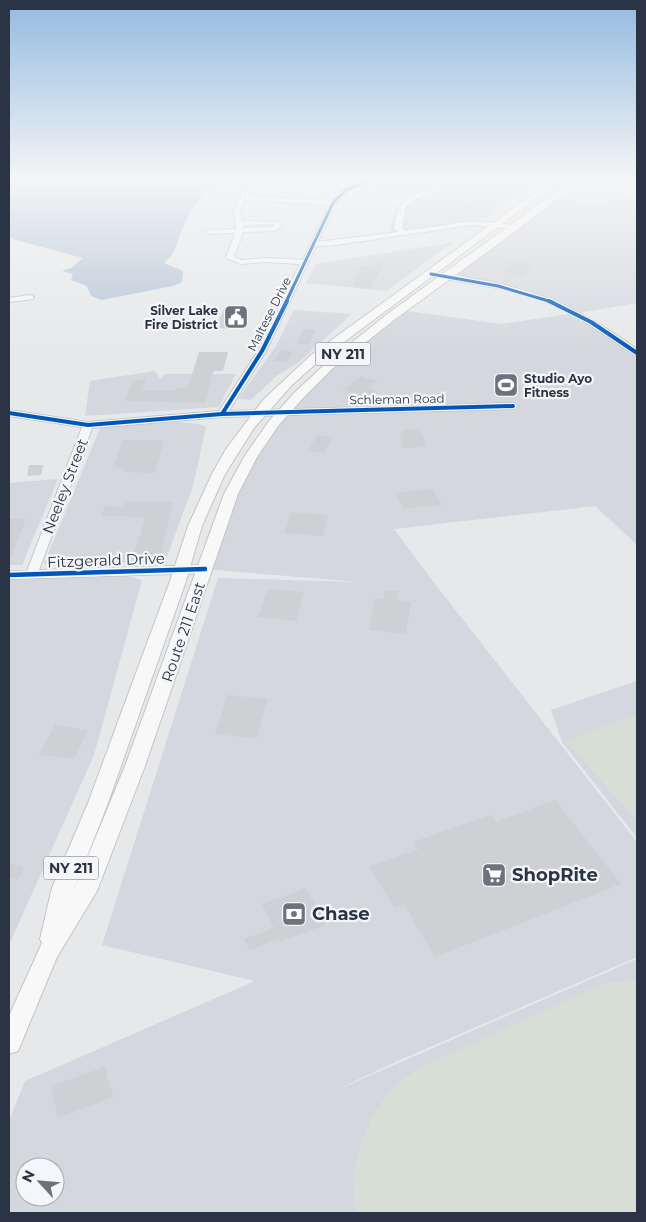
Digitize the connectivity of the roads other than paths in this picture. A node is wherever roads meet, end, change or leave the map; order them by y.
1 (237, 237) edge
2 (317, 237) edge
3 (376, 237) edge
4 (481, 237) edge
5 (500, 237) edge
6 (314, 244) junction
7 (306, 262) junction
8 (431, 274) junction
9 (448, 276) junction
10 (30, 297) dead end
11 (9, 300) edge
12 (637, 353) edge
13 (513, 406) dead end
14 (281, 412) junction
15 (9, 413) edge
16 (258, 413) junction
17 (222, 414) junction
18 (88, 425) junction
19 (205, 569) junction
20 (181, 570) junction
21 (9, 575) edge
22 (31, 575) junction
23 (48, 953) junction
24 (9, 1043) edge

1 - 7 street
2 - 6 street, Maltese Drive
3 - 6 street
4 - 8 main road, Route 211 East / NY 211
5 - 9 main road, Route 211 East / NY 211
6 - 7 street, Maltese Drive
7 - 17 street, Maltese Drive
8 - 9 street
8 - 16 main road, Route 211 East / NY 211
9 - 12 street
9 - 14 main road, Route 211 East / NY 211
10 - 11 street
13 - 14 street, Schleman Road
14 - 16 street, Schleman Road
14 - 19 main road, Route 211 East / NY 211
15 - 18 street, Schleman Road
16 - 17 street, Schleman Road
16 - 20 main road, Route 211 East / NY 211
17 - 18 street, Schleman Road
18 - 22 street, Neeley Street
19 - 20 street, Fitzgerald Drive
19 - 23 main road, Route 211 East / NY 211
20 - 22 street, Fitzgerald Drive
20 - 23 main road, Route 211 East / NY 211
21 - 22 street, Fitzgerald Drive
23 - 24 main road, Route 211 East / NY 211

